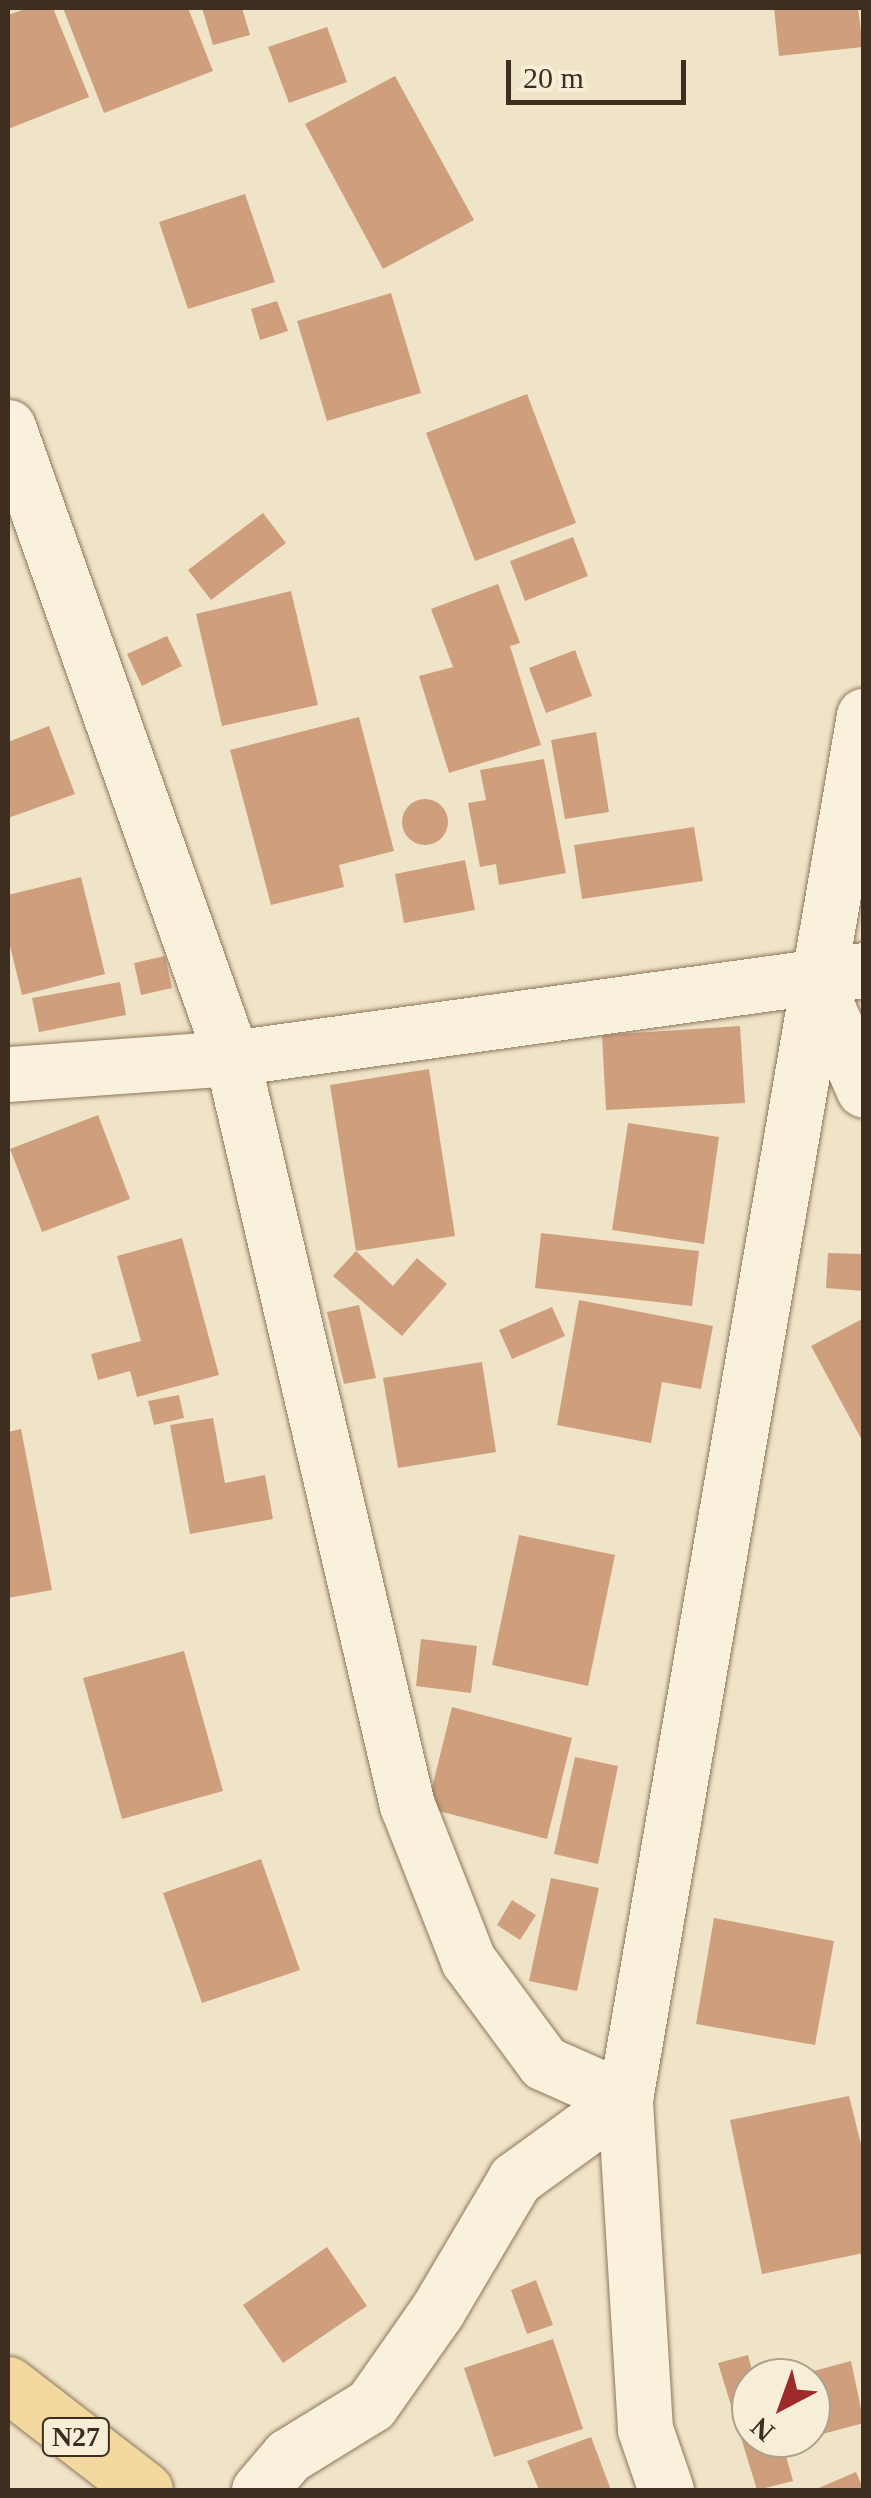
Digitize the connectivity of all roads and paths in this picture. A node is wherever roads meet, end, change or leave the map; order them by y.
1 (8, 427) edge
2 (864, 715) edge
3 (839, 975) edge
4 (232, 1058) junction
5 (8, 1074) edge
6 (864, 1090) edge
7 (625, 2099) junction
8 (8, 2384) edge
9 (145, 2490) edge
10 (259, 2490) edge
11 (666, 2490) edge

1 - 4 street
2 - 3 street
3 - 4 street
3 - 6 street
3 - 7 street
4 - 5 street
4 - 7 street
7 - 10 street
7 - 11 street
8 - 9 main road, N27

